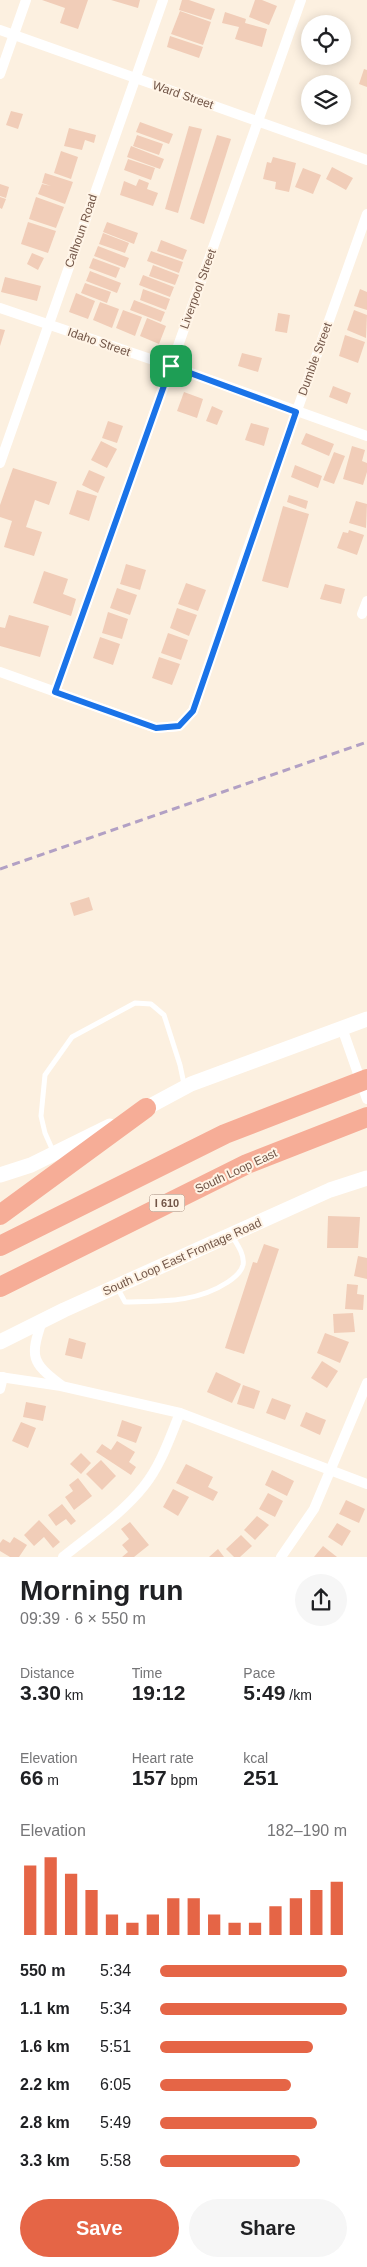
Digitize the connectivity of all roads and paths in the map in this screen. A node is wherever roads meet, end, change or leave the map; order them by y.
1 (26, 0) edge
2 (163, 0) edge
3 (301, 0) edge
4 (0, 30) edge
5 (14, 35) junction
6 (0, 74) edge
7 (135, 78) junction
8 (258, 121) junction
9 (367, 160) edge
10 (367, 214) edge
11 (0, 308) edge
12 (48, 324) junction
13 (171, 366) junction
14 (296, 412) junction
15 (367, 436) edge
16 (0, 463) edge
17 (367, 601) edge
18 (362, 614) dead end
19 (0, 672) edge
20 (55, 692) junction
21 (367, 1019) edge
22 (342, 1028) junction
23 (367, 1079) edge
24 (185, 1088) junction
25 (367, 1099) edge
26 (146, 1108) junction
27 (367, 1117) edge
28 (55, 1153) junction
29 (0, 1174) edge
30 (367, 1178) edge
31 (0, 1216) edge
32 (231, 1235) junction
33 (0, 1246) edge
34 (116, 1286) junction
35 (0, 1287) edge
36 (42, 1321) junction
37 (0, 1342) edge
38 (1, 1377) edge
39 (367, 1383) edge
40 (62, 1386) junction
41 (0, 1389) edge
42 (180, 1413) junction
43 (332, 1471) junction
44 (367, 1484) edge
45 (64, 1557) edge
46 (281, 1557) edge

1 - 5 street
2 - 7 street, Calhoun Road
3 - 8 street, Liverpool Street
4 - 5 street, Ward Street
5 - 6 street
5 - 7 street, Ward Street
7 - 8 street, Ward Street
7 - 12 street, Calhoun Road
8 - 9 street, Ward Street
8 - 13 street, Liverpool Street
10 - 14 street, Dumble Street
11 - 12 street, Idaho Street
12 - 13 street, Idaho Street
12 - 16 street, Calhoun Road
13 - 14 street, Idaho Street
13 - 20 street, Liverpool Street
14 - 15 street, Idaho Street
14 - 20 street, Dumble Street
17 - 18 street
19 - 20 street
21 - 22 main road
22 - 24 main road
22 - 25 street
23 - 33 highway
24 - 26 main road
24 - 28 lane
26 - 28 main road
26 - 31 highway
27 - 35 highway, South Loop East / I 610
28 - 29 main road
30 - 32 main road, South Loop East Frontage Road
32 - 34 main road, South Loop East Frontage Road
32 - 34 lane
34 - 36 main road, South Loop East Frontage Road
36 - 37 main road, South Loop East Frontage Road
36 - 40 street
38 - 40 street
38 - 41 street
39 - 43 street
40 - 42 street
42 - 43 street
42 - 45 street
43 - 44 street
43 - 46 street

